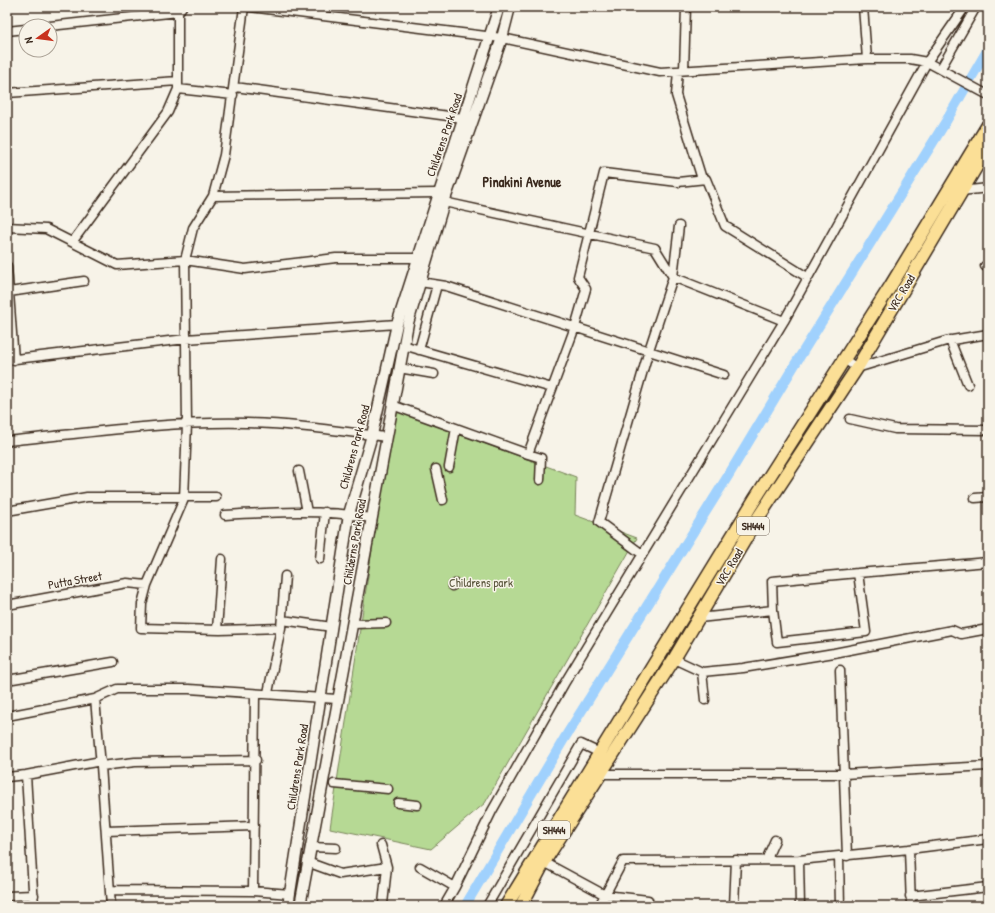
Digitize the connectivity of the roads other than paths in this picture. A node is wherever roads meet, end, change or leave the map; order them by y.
1 (244, 7) edge
2 (250, 7) edge
3 (499, 7) edge
4 (510, 7) edge
5 (686, 7) edge
6 (863, 7) edge
7 (965, 7) edge
8 (976, 7) edge
9 (180, 10) edge
10 (58, 25) edge
11 (18, 30) edge
12 (7, 31) edge
13 (491, 37) junction
14 (502, 38) junction
15 (866, 59) junction
16 (927, 62) junction
17 (941, 68) junction
18 (681, 70) junction
19 (178, 85) junction
20 (234, 91) junction
21 (7, 94) edge
22 (987, 94) edge
23 (463, 118) junction
24 (988, 126) edge
25 (459, 144) junction
26 (988, 147) edge
27 (702, 179) junction
28 (450, 186) joint
29 (988, 188) edge
30 (960, 191) junction
31 (438, 193) junction
32 (213, 196) junction
33 (444, 202) junction
34 (679, 226) dead end
35 (7, 227) edge
36 (588, 234) junction
37 (73, 241) junction
38 (417, 258) junction
39 (185, 260) junction
40 (7, 266) edge
41 (673, 277) junction
42 (807, 277) junction
43 (84, 281) dead end
44 (420, 282) junction
45 (437, 284) junction
46 (9, 292) junction
47 (784, 321) junction
48 (397, 324) junction
49 (576, 327) junction
50 (988, 334) edge
51 (186, 339) junction
52 (950, 340) junction
53 (403, 345) junction
54 (419, 350) junction
55 (649, 350) junction
56 (844, 359) junction
57 (10, 360) edge
58 (399, 368) junction
59 (856, 368) junction
60 (434, 374) dead end
61 (724, 375) dead end
62 (968, 385) dead end
63 (552, 388) junction
64 (392, 405) junction
65 (850, 419) dead end
66 (188, 424) junction
67 (456, 428) junction
68 (988, 430) edge
69 (372, 435) junction
70 (386, 436) junction
71 (7, 441) edge
72 (528, 454) junction
73 (449, 467) dead end
74 (436, 469) dead end
75 (299, 471) dead end
76 (540, 480) dead end
77 (216, 497) dead end
78 (988, 497) edge
79 (184, 498) junction
80 (975, 498) dead end
81 (443, 500) dead end
82 (7, 512) edge
83 (307, 512) junction
84 (325, 512) junction
85 (349, 514) junction
86 (225, 515) dead end
87 (371, 518) junction
88 (642, 554) junction
89 (222, 559) dead end
90 (320, 560) dead end
91 (988, 562) edge
92 (858, 574) junction
93 (285, 576) dead end
94 (147, 585) junction
95 (7, 605) edge
96 (773, 610) junction
97 (698, 618) junction
98 (386, 623) dead end
99 (281, 624) junction
100 (353, 624) junction
101 (332, 628) junction
102 (988, 629) edge
103 (217, 630) junction
104 (674, 659) junction
105 (114, 662) dead end
106 (840, 670) dead end
107 (702, 672) junction
108 (7, 680) edge
109 (268, 693) junction
110 (255, 694) junction
111 (321, 698) junction
112 (94, 699) junction
113 (337, 699) junction
114 (705, 700) dead end
115 (7, 716) edge
116 (600, 753) junction
117 (256, 760) junction
118 (101, 764) junction
119 (988, 766) edge
120 (599, 774) junction
121 (844, 774) junction
122 (26, 775) junction
123 (7, 776) edge
124 (334, 784) dead end
125 (388, 789) dead end
126 (398, 803) dead end
127 (417, 805) dead end
128 (254, 826) junction
129 (106, 831) junction
130 (988, 839) edge
131 (776, 840) dead end
132 (381, 845) dead end
133 (310, 847) junction
134 (336, 848) dead end
135 (908, 849) junction
136 (843, 856) junction
137 (736, 860) junction
138 (766, 860) junction
139 (799, 860) junction
140 (307, 862) junction
141 (544, 862) junction
142 (387, 867) junction
143 (420, 867) dead end
144 (455, 887) junction
145 (988, 887) edge
146 (111, 890) junction
147 (253, 891) junction
148 (290, 894) junction
149 (34, 895) junction
150 (605, 895) junction
151 (7, 896) edge
152 (910, 896) junction
153 (383, 904) dead end
154 (34, 906) edge
155 (111, 906) edge
156 (288, 906) edge
157 (300, 906) edge
158 (444, 906) edge
159 (487, 906) edge
160 (506, 906) edge
161 (521, 906) edge
162 (600, 906) edge
163 (648, 906) edge
164 (734, 906) edge
165 (800, 906) edge
166 (840, 906) edge
167 (911, 906) edge

1 - 20 street
2 - 13 street
3 - 13 street, Childrens Park Road
4 - 14 street, Childrens Park Road
5 - 18 street
6 - 15 street
7 - 16 street
8 - 17 street
9 - 10 street
9 - 19 street
11 - 12 street
13 - 14 street
13 - 23 street, Childrens Park Road
14 - 18 street
14 - 25 street, Childrens Park Road
15 - 16 street
15 - 18 street
16 - 17 street
16 - 42 street
17 - 22 street
18 - 27 street
19 - 20 street
19 - 21 street
19 - 37 street
20 - 23 street
20 - 32 street
23 - 25 street, Childrens Park Road
24 - 56 main road, SH444
25 - 28 street, Childrens Park Road
25 - 31 street, Childrens Park Road
26 - 30 main road, VRC Road / SH444
27 - 36 street
27 - 42 street
28 - 33 street, Childerns Park Road
29 - 30 street
30 - 59 main road, VRC Road / SH444
31 - 32 street
31 - 38 street, Childrens Park Road
32 - 39 street
33 - 36 street
33 - 44 street, Childerns Park Road
34 - 41 street
35 - 37 street
36 - 41 street
36 - 49 street
37 - 39 street
38 - 39 street
38 - 48 street, Childrens Park Road
39 - 51 street
40 - 46 street
41 - 47 street
41 - 55 street
42 - 47 street
43 - 46 street
44 - 45 street
44 - 53 street, Childerns Park Road
45 - 49 street
45 - 54 street
46 - 57 street
47 - 88 street
48 - 51 street
48 - 69 street, Childrens Park Road
49 - 55 street
49 - 63 street
50 - 52 street
51 - 57 street
51 - 66 street
52 - 59 street
52 - 62 street
53 - 54 street
53 - 58 street, Childerns Park Road
54 - 63 street
55 - 61 street
55 - 88 street
56 - 59 street
56 - 116 main road, SH444
58 - 60 street
58 - 64 street, Childerns Park Road
59 - 97 main road, VRC Road / SH444
63 - 72 street
64 - 67 street
64 - 70 street, Childerns Park Road
65 - 68 street
66 - 69 street
66 - 71 street
66 - 79 street
67 - 72 street
67 - 73 street
69 - 70 street
69 - 85 street, Childrens Park Road
70 - 87 street, Childerns Park Road
72 - 76 street
74 - 81 street
75 - 83 street
77 - 79 street
78 - 80 street
79 - 82 street
79 - 94 street
83 - 84 street
83 - 86 street
84 - 85 street
84 - 90 street
85 - 87 street
85 - 101 street, Childrens Park Road
87 - 100 street, Childerns Park Road
88 - 144 street
89 - 103 street
91 - 92 street
92 - 96 street
92 - 96 street
93 - 99 street
94 - 95 street, Putta Street
94 - 103 street
96 - 97 street
97 - 104 main road, VRC Road / SH444
98 - 100 street
99 - 101 street
99 - 103 street
99 - 109 street
100 - 113 street, Childerns Park Road
101 - 111 street, Childrens Park Road
102 - 107 street
104 - 107 street
104 - 120 main road, VRC Road / SH444
105 - 108 street
106 - 121 street
107 - 114 street
109 - 110 street
109 - 111 street
110 - 112 street
110 - 117 street
111 - 113 street
111 - 148 street, Childrens Park Road
112 - 115 street
112 - 118 street
113 - 133 street, Childerns Park Road
116 - 159 street
116 - 160 main road, SH444
117 - 118 street
117 - 128 street
118 - 122 street
118 - 129 street
119 - 121 street
120 - 121 street
120 - 141 main road, VRC Road / SH444
121 - 136 street
122 - 123 street
122 - 149 street
124 - 125 street
126 - 127 street
128 - 129 street
128 - 147 street
129 - 146 street
130 - 135 street
131 - 138 street
132 - 142 street
133 - 134 street
133 - 140 street, Childerns Park Road
135 - 136 street
135 - 152 street
136 - 139 street
136 - 166 street
137 - 138 street
137 - 150 street
137 - 164 street
138 - 139 street
139 - 165 street
140 - 142 street
140 - 157 street, Childerns Park Road
141 - 150 street
141 - 161 main road, VRC Road / SH444
142 - 153 street
143 - 144 street
144 - 158 street
145 - 152 street
146 - 147 street
146 - 155 street
147 - 148 street
148 - 156 street, Childrens Park Road
149 - 151 street
149 - 154 street
150 - 162 street
150 - 163 street
152 - 167 street

